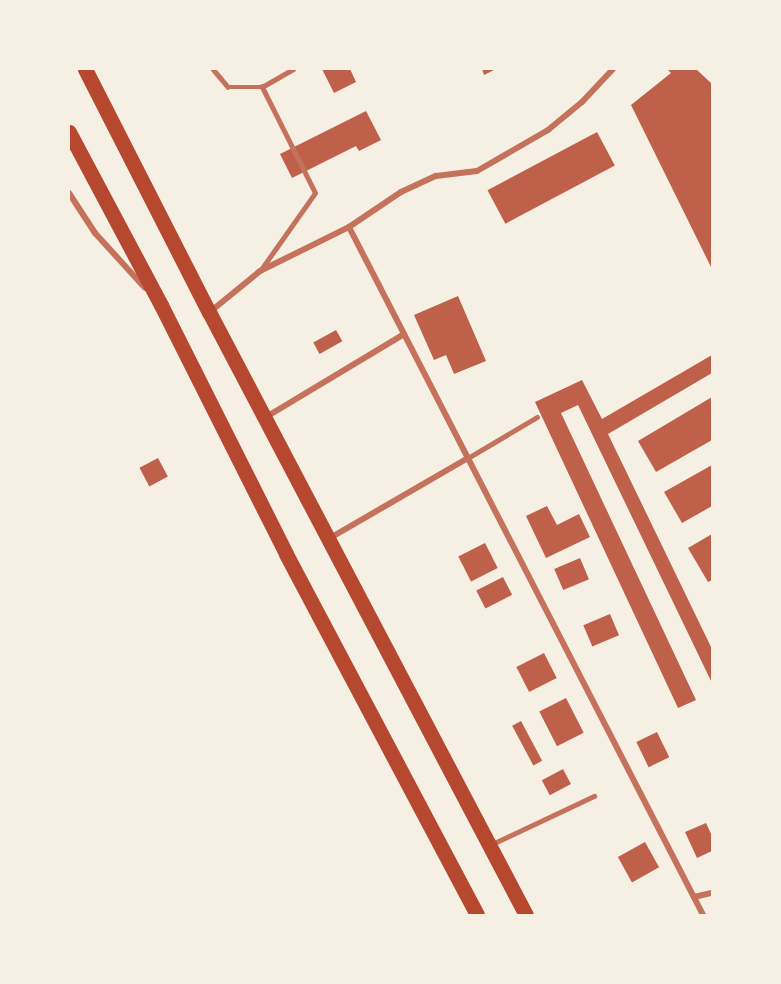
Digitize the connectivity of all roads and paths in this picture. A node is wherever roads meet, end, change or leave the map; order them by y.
1 (85, 69) edge
2 (213, 69) edge
3 (293, 69) edge
4 (613, 69) edge
5 (262, 87) junction
6 (69, 132) edge
7 (69, 193) edge
8 (349, 227) junction
9 (260, 271) junction
10 (161, 305) junction
11 (209, 312) junction
12 (404, 334) junction
13 (265, 417) junction
14 (537, 417) dead end
15 (468, 458) junction
16 (330, 538) junction
17 (594, 796) dead end
18 (490, 845) junction
19 (712, 893) edge
20 (694, 897) junction
21 (477, 915) edge
22 (526, 915) edge
23 (703, 915) edge

1 - 11 highway
2 - 5 lane
3 - 5 lane
4 - 8 street
5 - 9 lane
6 - 10 highway
7 - 10 street
8 - 9 street
8 - 12 street
9 - 11 street
10 - 21 highway
11 - 13 highway
12 - 13 street
12 - 15 street
13 - 16 highway
14 - 15 lane
15 - 16 street
15 - 20 street
16 - 18 highway
17 - 18 lane
18 - 22 highway
19 - 20 street
20 - 23 street

